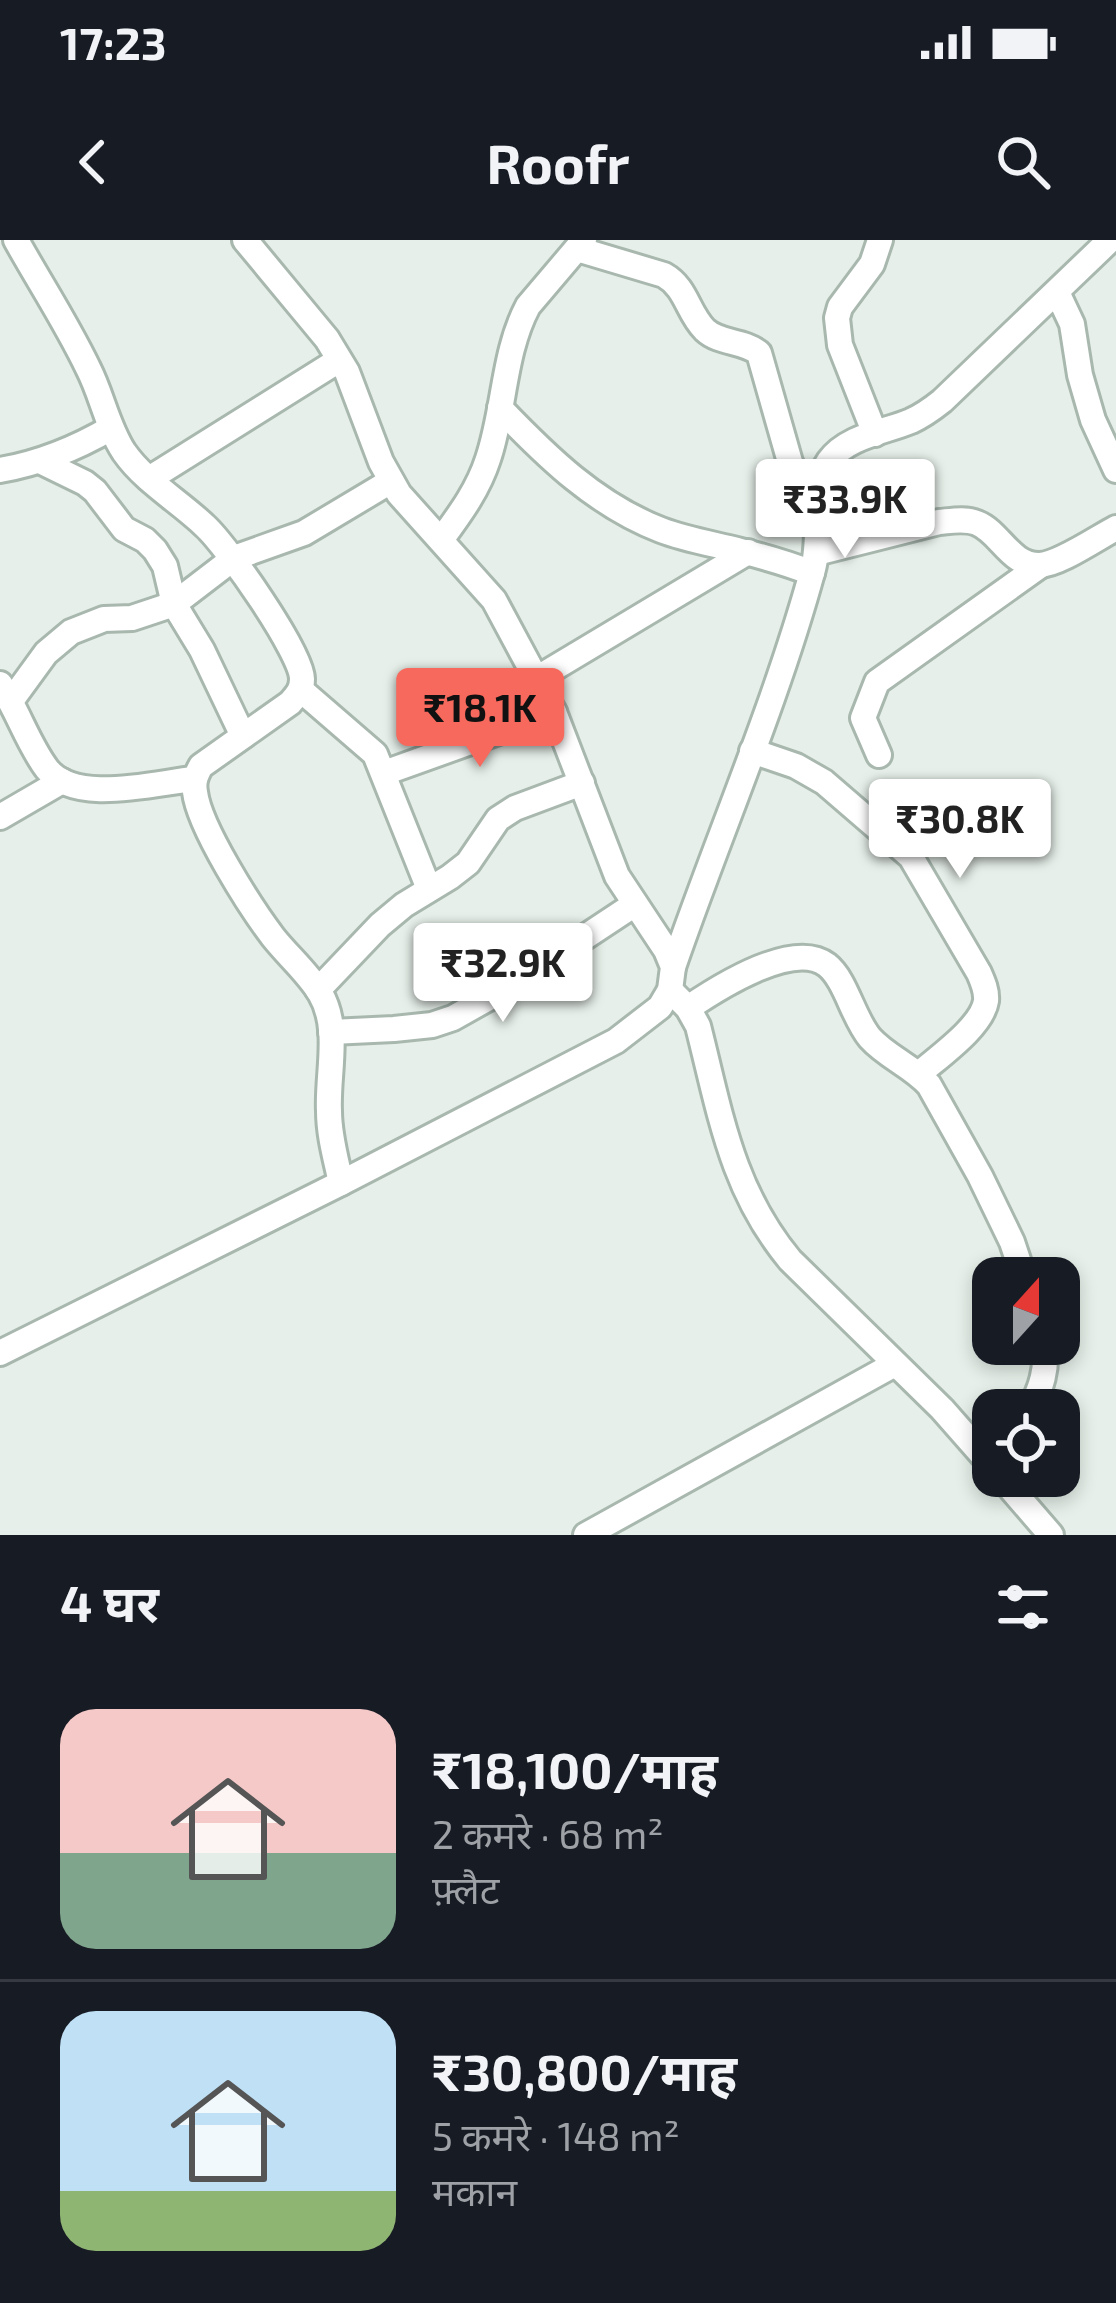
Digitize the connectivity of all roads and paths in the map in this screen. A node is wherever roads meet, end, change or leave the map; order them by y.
1 (16, 240) edge
2 (245, 240) edge
3 (880, 240) edge
4 (580, 244) edge
5 (1097, 245) edge
6 (1057, 292) junction
7 (339, 360) junction
8 (500, 408) junction
9 (111, 428) junction
10 (875, 434) junction
11 (42, 462) junction
12 (0, 470) edge
13 (1116, 470) edge
14 (149, 479) junction
15 (391, 481) junction
16 (820, 504) junction
17 (1116, 529) edge
18 (441, 540) junction
19 (748, 552) junction
20 (234, 558) junction
21 (814, 563) junction
22 (1041, 566) junction
23 (174, 604) junction
24 (536, 679) junction
25 (301, 689) junction
26 (6, 693) edge
27 (554, 712) junction
28 (243, 736) junction
29 (752, 752) junction
30 (879, 755) dead end
31 (384, 773) junction
32 (194, 779) junction
33 (62, 781) junction
34 (582, 783) junction
35 (0, 817) edge
36 (429, 890) junction
37 (634, 904) junction
38 (677, 988) junction
39 (318, 990) junction
40 (332, 1032) junction
41 (919, 1074) junction
42 (341, 1183) junction
43 (1017, 1257) edge
44 (0, 1353) edge
45 (896, 1364) junction
46 (972, 1443) edge
47 (1018, 1497) edge
48 (586, 1535) edge
49 (1051, 1535) edge

1 - 9 street
2 - 7 street
3 - 10 street
4 - 8 street
4 - 16 street
5 - 6 street
6 - 10 street
6 - 13 street
7 - 14 street
7 - 15 street
8 - 18 street
8 - 19 street
9 - 11 street
9 - 14 street
10 - 16 street
11 - 12 street
11 - 23 street
14 - 20 street
15 - 18 street
15 - 20 street
16 - 21 street
17 - 22 street
18 - 24 street
19 - 21 street
19 - 24 street
20 - 23 street
20 - 25 street
21 - 22 street
21 - 29 street
22 - 30 street
23 - 26 street
23 - 28 street
24 - 27 street
25 - 28 street
25 - 31 street
26 - 33 street
27 - 31 street
27 - 34 street
28 - 32 street
29 - 38 street
29 - 41 street
31 - 36 street
32 - 33 street
32 - 39 street
33 - 35 street
34 - 36 street
34 - 37 street
36 - 39 street
37 - 38 street
37 - 40 street
38 - 41 street
38 - 42 street
38 - 45 street
39 - 40 street
40 - 42 street
41 - 43 street
42 - 44 street
45 - 46 street
45 - 48 street
47 - 49 street

